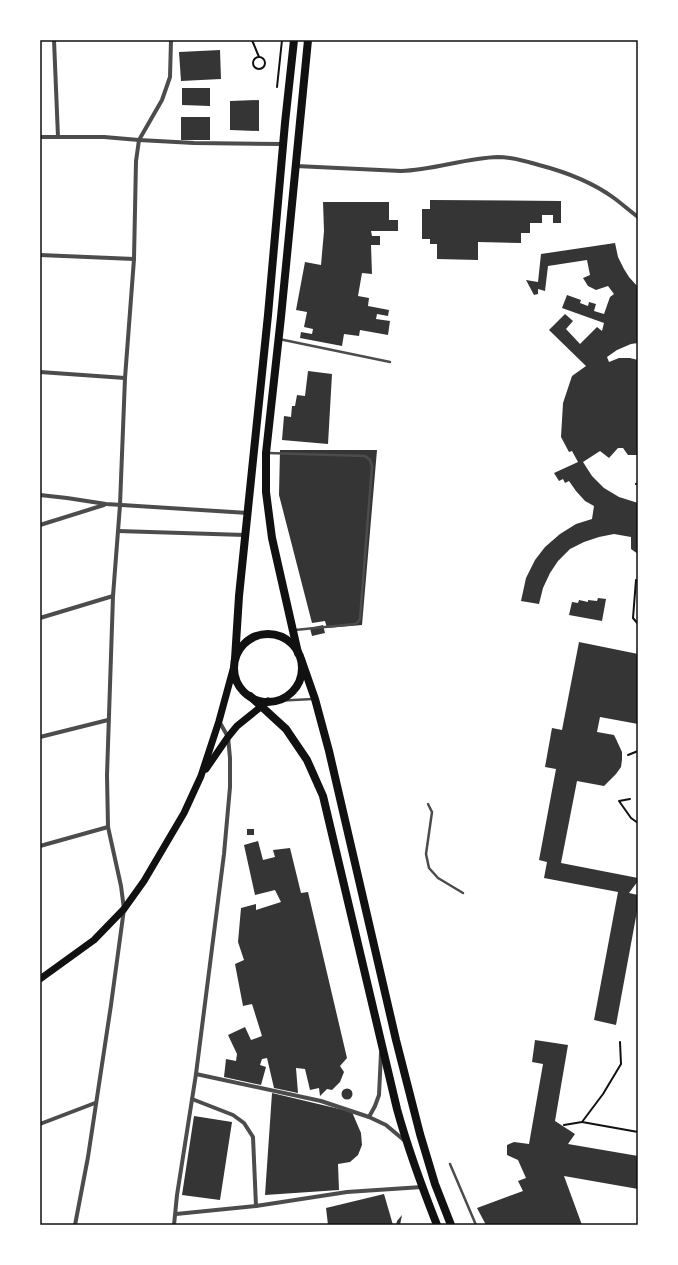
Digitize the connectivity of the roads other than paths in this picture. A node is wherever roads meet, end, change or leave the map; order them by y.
1 (54, 40) edge
2 (171, 40) edge
3 (294, 40) edge
4 (308, 40) edge
5 (40, 137) edge
6 (58, 137) junction
7 (139, 140) junction
8 (283, 144) junction
9 (295, 166) junction
10 (638, 217) edge
11 (40, 254) edge
12 (134, 259) junction
13 (279, 339) junction
14 (390, 362) dead end
15 (40, 372) edge
16 (125, 378) junction
17 (266, 453) junction
18 (40, 495) edge
19 (106, 504) junction
20 (120, 505) junction
21 (248, 513) junction
22 (40, 525) edge
23 (118, 531) junction
24 (246, 535) junction
25 (113, 596) junction
26 (40, 618) edge
27 (294, 630) junction
28 (299, 656) junction
29 (235, 662) junction
30 (315, 699) junction
31 (268, 703) junction
32 (108, 720) junction
33 (219, 721) junction
34 (40, 737) edge
35 (228, 737) junction
36 (201, 776) junction
37 (428, 804) dead end
38 (108, 827) junction
39 (40, 846) edge
40 (463, 893) dead end
41 (124, 909) junction
42 (40, 979) edge
43 (382, 1043) junction
44 (196, 1074) junction
45 (192, 1099) junction
46 (95, 1103) junction
47 (369, 1117) junction
48 (40, 1124) edge
49 (406, 1143) junction
50 (450, 1164) dead end
51 (422, 1187) junction
52 (256, 1206) junction
53 (176, 1214) junction
54 (75, 1225) edge
55 (174, 1225) edge
56 (437, 1225) edge
57 (452, 1225) edge
58 (476, 1225) edge

1 - 6 street
2 - 7 street
3 - 8 main road
4 - 9 main road
5 - 6 street
6 - 7 street
7 - 8 street
7 - 12 street
8 - 21 main road
9 - 10 street
9 - 13 main road
11 - 12 street
12 - 16 street
13 - 14 lane
13 - 17 main road
15 - 16 street
16 - 20 street
17 - 27 main road
17 - 27 lane
18 - 19 street
19 - 20 street
19 - 22 street
20 - 21 street
20 - 23 street
21 - 24 main road
23 - 24 street
23 - 25 street
24 - 29 main road
25 - 26 street
25 - 32 street
27 - 28 main road
28 - 29 main road
28 - 30 main road
28 - 31 main road
29 - 31 main road
29 - 33 main road
30 - 31 lane
30 - 57 main road
31 - 35 main road
31 - 43 main road
32 - 34 street
32 - 38 street
33 - 35 street
33 - 36 main road
35 - 36 main road
35 - 44 street
36 - 41 main road
37 - 40 lane
38 - 39 street
38 - 41 street
41 - 42 main road
41 - 46 street
43 - 47 street
43 - 49 main road
44 - 45 street
44 - 47 street
45 - 52 street
45 - 53 street
46 - 48 street
46 - 54 street
47 - 49 street
49 - 51 main road
50 - 58 lane
51 - 52 street
51 - 56 main road
52 - 53 street
53 - 55 street

